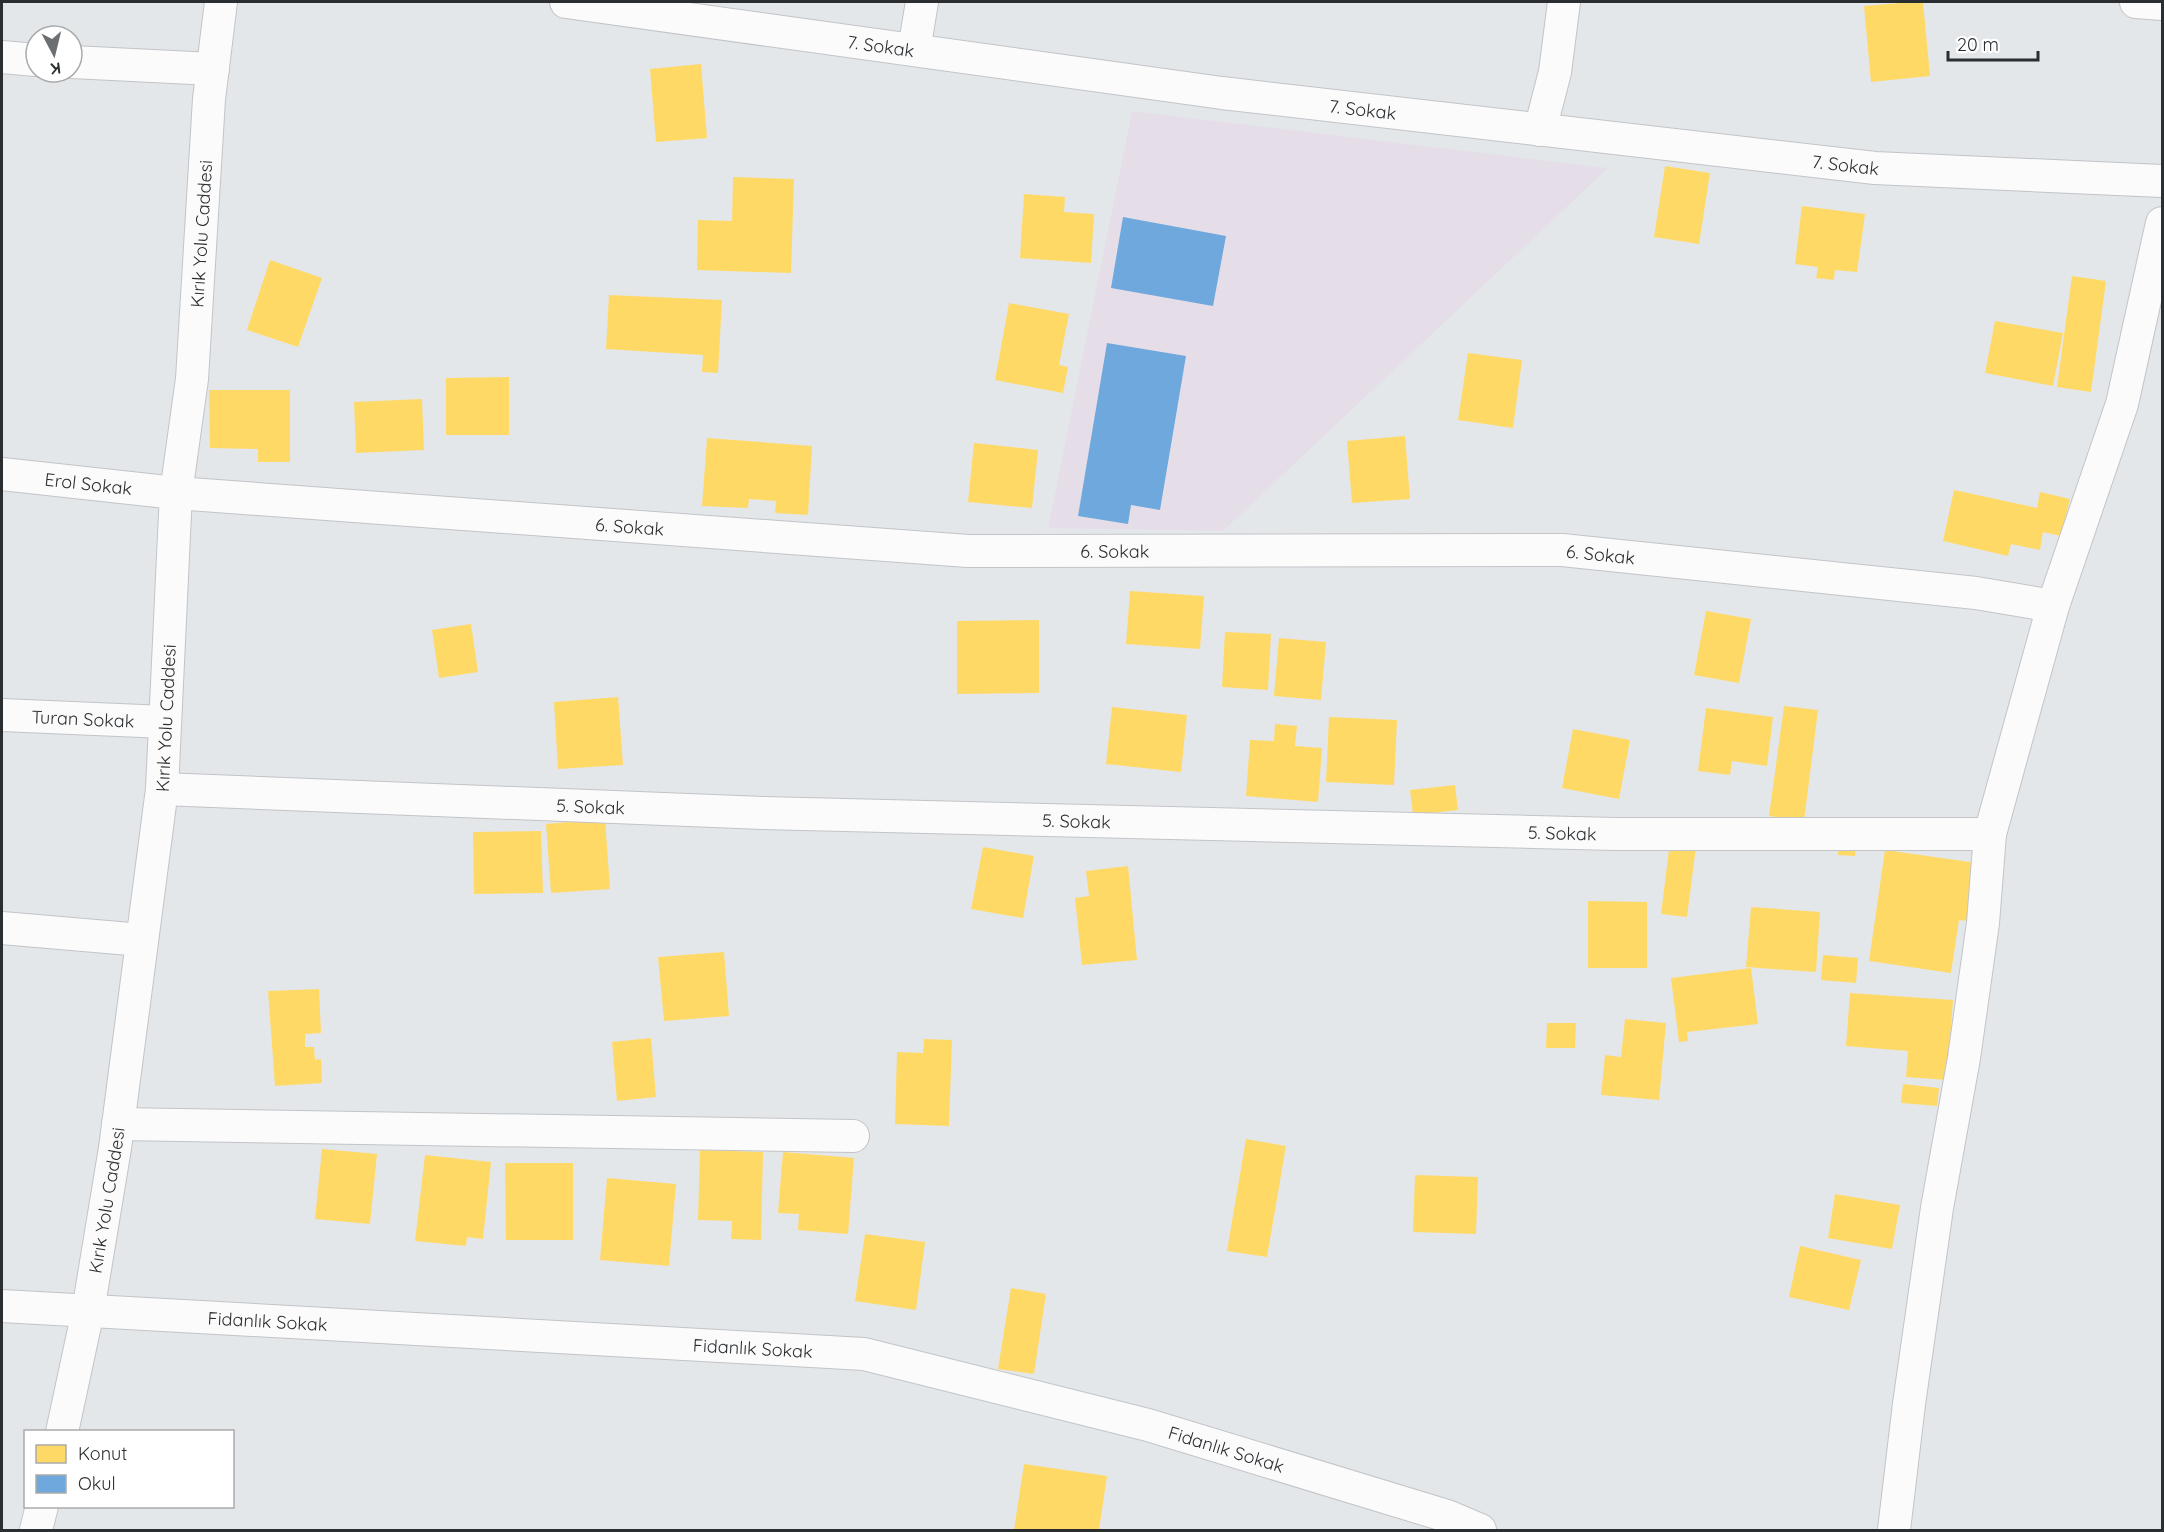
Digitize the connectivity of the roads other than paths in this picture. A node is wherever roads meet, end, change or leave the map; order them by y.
1 (221, 2) edge
2 (566, 2) edge
3 (922, 2) edge
4 (1564, 2) edge
5 (2136, 2) edge
6 (2163, 4) edge
7 (914, 50) junction
8 (2, 57) edge
9 (24, 59) edge
10 (84, 63) edge
11 (213, 69) junction
12 (1540, 130) junction
13 (2163, 181) edge
14 (2163, 223) edge
15 (2, 474) edge
16 (176, 493) junction
17 (2053, 606) junction
18 (2, 715) edge
19 (165, 722) junction
20 (162, 789) junction
21 (1990, 834) junction
22 (2, 928) edge
23 (142, 940) junction
24 (118, 1124) junction
25 (853, 1136) dead end
26 (2, 1306) edge
27 (88, 1311) junction
28 (62, 1430) edge
29 (42, 1508) edge
30 (36, 1530) edge
31 (1480, 1530) edge
32 (1894, 1530) edge

1 - 11 street, Kırık Yolu Caddesi
2 - 7 street, 7. Sokak
3 - 7 street
4 - 12 street
5 - 6 street
7 - 12 street, 7. Sokak
8 - 9 street
10 - 11 street
11 - 16 street, Kırık Yolu Caddesi
12 - 13 street, 7. Sokak
14 - 17 street
15 - 16 street, Erol Sokak
16 - 17 street, 6. Sokak
16 - 19 street, Kırık Yolu Caddesi
17 - 21 street
18 - 19 street, Turan Sokak
19 - 20 street, Kırık Yolu Caddesi
20 - 21 street, 5. Sokak
20 - 23 street, Kırık Yolu Caddesi
21 - 32 street
22 - 23 street
23 - 24 street, Kırık Yolu Caddesi
24 - 25 street
24 - 27 street, Kırık Yolu Caddesi
26 - 27 street, Fidanlık Sokak
27 - 28 street, Kırık Yolu Caddesi
27 - 31 street, Fidanlık Sokak
29 - 30 street

